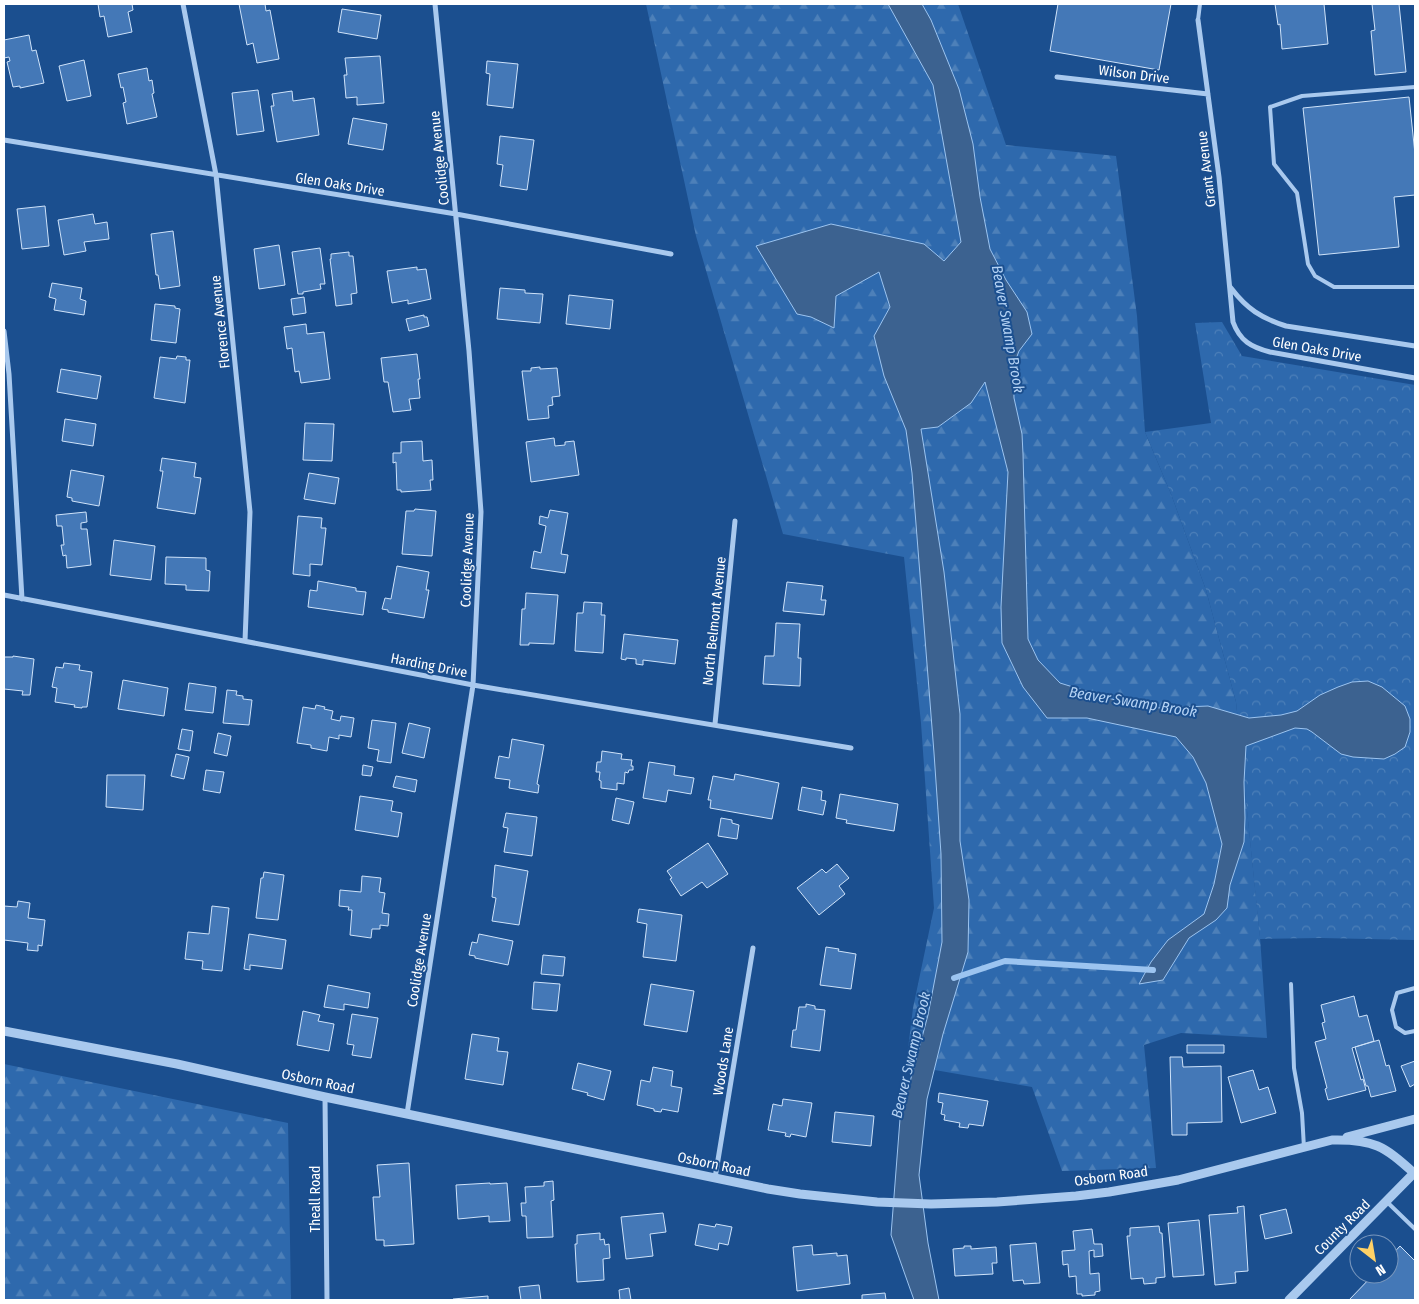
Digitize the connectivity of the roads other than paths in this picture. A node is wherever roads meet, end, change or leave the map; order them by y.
1 (183, 4) edge
2 (435, 4) edge
3 (1200, 4) edge
4 (1198, 20) joint
5 (1057, 77) dead end
6 (1415, 87) edge
7 (1208, 94) junction
8 (4, 140) edge
9 (216, 176) junction
10 (456, 214) junction
11 (671, 254) dead end
12 (1230, 287) junction
13 (1415, 287) edge
14 (1233, 315) joint
15 (4, 331) edge
16 (1415, 346) edge
17 (1415, 378) edge
18 (735, 521) dead end
19 (4, 595) edge
20 (22, 599) junction
21 (245, 641) junction
22 (473, 684) junction
23 (715, 724) junction
24 (851, 748) dead end
25 (753, 948) dead end
26 (1291, 984) dead end
27 (1415, 988) edge
28 (4, 1031) edge
29 (1415, 1031) edge
30 (325, 1097) junction
31 (407, 1114) junction
32 (1415, 1119) edge
33 (1332, 1140) junction
34 (1304, 1148) junction
35 (1415, 1173) edge
36 (715, 1178) junction
37 (1386, 1201) junction
38 (1415, 1229) edge
39 (327, 1300) edge
40 (1289, 1300) edge

1 - 9 street, Florence Avenue
2 - 10 street, Coolidge Avenue
3 - 4 lane
4 - 7 street, Grant Avenue
5 - 7 street, Wilson Drive
6 - 13 lane
7 - 12 street, Grant Avenue
8 - 9 street, Glen Oaks Drive
9 - 10 street, Glen Oaks Drive
9 - 21 street, Florence Avenue
10 - 11 street, Glen Oaks Drive
10 - 22 street, Coolidge Avenue
12 - 14 street, Grant Avenue
12 - 16 street, Glen Oaks Drive
14 - 17 street, Glen Oaks Drive
15 - 20 street
18 - 23 street, North Belmont Avenue
19 - 20 street, Harding Drive
20 - 21 street, Harding Drive
21 - 22 street, Harding Drive
22 - 23 street, Harding Drive
22 - 31 street, Coolidge Avenue
23 - 24 street, Harding Drive
25 - 36 street, Woods Lane
26 - 34 lane
27 - 29 lane
28 - 30 street, Osborn Road
30 - 31 street, Osborn Road
30 - 39 street, Theall Road
31 - 36 street, Osborn Road
32 - 33 street
33 - 34 street, Osborn Road
33 - 35 street, Osborn Road
34 - 36 street, Osborn Road
35 - 37 street, County Road
37 - 38 lane
37 - 40 street, County Road

